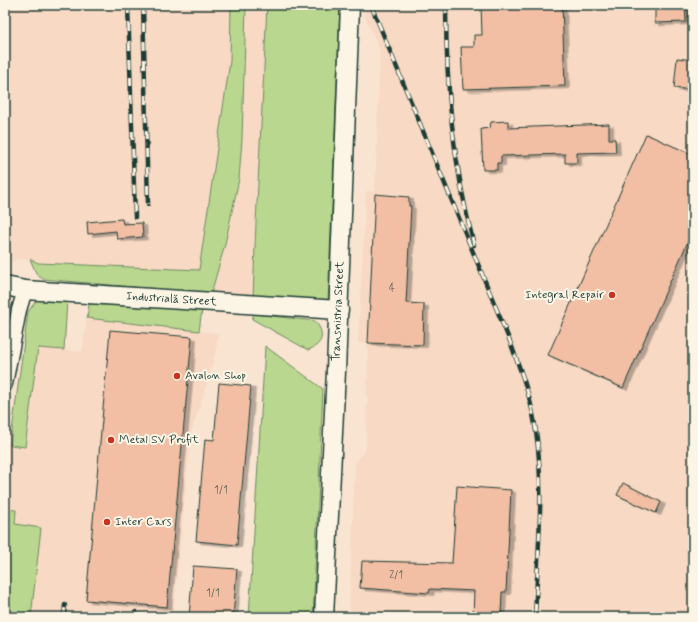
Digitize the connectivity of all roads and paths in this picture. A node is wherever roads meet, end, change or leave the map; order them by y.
1 (350, 5) edge
2 (5, 286) edge
3 (25, 290) junction
4 (339, 310) junction
5 (5, 384) edge
6 (324, 617) edge

1 - 4 street, Transnistria Street
2 - 3 street, Industrială Street
3 - 4 street, Industrială Street
3 - 5 street
4 - 6 street, Transnistria Street

